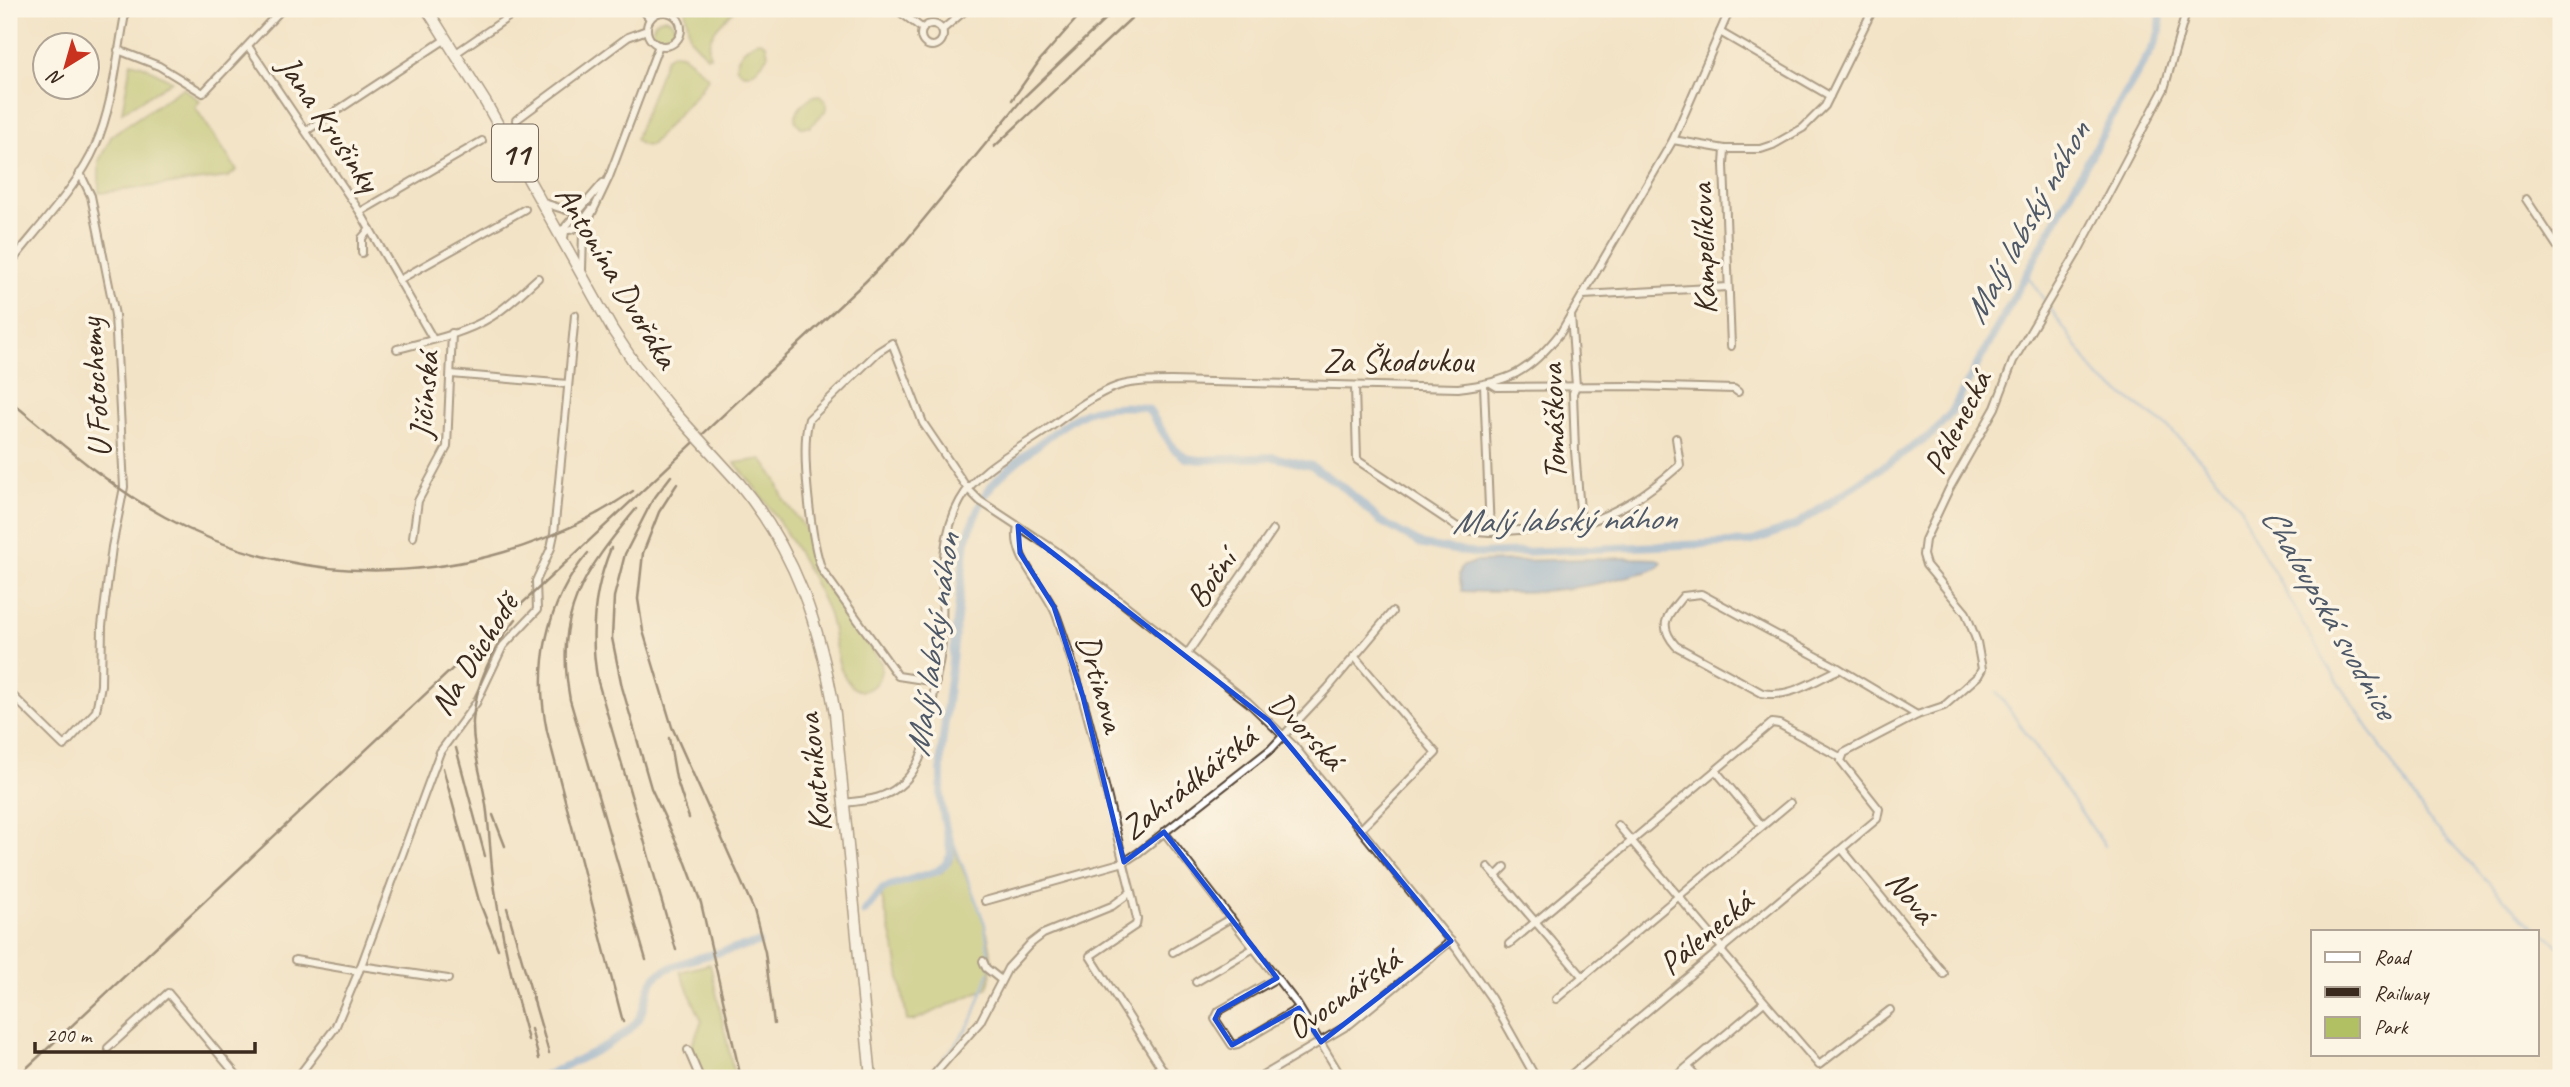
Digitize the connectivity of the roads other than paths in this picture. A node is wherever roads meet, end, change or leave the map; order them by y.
1 (126, 9) edge
2 (282, 9) edge
3 (427, 9) edge
4 (520, 9) edge
5 (642, 9) edge
6 (678, 9) edge
7 (896, 9) edge
8 (967, 9) edge
9 (1730, 9) edge
10 (1873, 9) edge
11 (2188, 9) edge
12 (665, 10) edge
13 (650, 19) junction
14 (678, 19) junction
15 (923, 29) junction
16 (647, 30) junction
17 (942, 30) junction
18 (1720, 32) junction
19 (446, 38) junction
20 (659, 45) junction
21 (248, 46) junction
22 (118, 50) junction
23 (456, 53) junction
24 (1830, 96) junction
25 (516, 120) dead end
26 (306, 131) junction
27 (1674, 140) junction
28 (482, 141) dead end
29 (1725, 149) junction
30 (80, 173) junction
31 (609, 177) junction
32 (2526, 199) dead end
33 (587, 202) junction
34 (544, 203) junction
35 (597, 203) junction
36 (525, 209) dead end
37 (360, 212) junction
38 (560, 228) junction
39 (370, 229) junction
40 (2561, 252) edge
41 (362, 253) dead end
42 (9, 265) edge
43 (582, 276) junction
44 (538, 278) dead end
45 (399, 280) junction
46 (1728, 287) junction
47 (1583, 295) junction
48 (575, 314) dead end
49 (1571, 315) junction
50 (452, 333) junction
51 (433, 339) junction
52 (1731, 346) dead end
53 (397, 349) dead end
54 (451, 374) junction
55 (568, 384) junction
56 (1488, 384) junction
57 (1355, 386) junction
58 (1577, 386) junction
59 (1738, 392) dead end
60 (1676, 438) dead end
61 (739, 483) joint
62 (967, 488) junction
63 (1018, 526) junction
64 (1579, 526) junction
65 (1273, 530) dead end
66 (1490, 532) junction
67 (413, 537) dead end
68 (1392, 612) dead end
69 (1186, 654) junction
70 (1354, 656) junction
71 (1840, 669) junction
72 (936, 682) junction
73 (9, 692) edge
74 (1917, 715) junction
75 (1284, 736) junction
76 (1840, 757) junction
77 (1716, 771) junction
78 (843, 803) junction
79 (1790, 803) dead end
80 (1618, 825) dead end
81 (1762, 826) junction
82 (1362, 828) junction
83 (1164, 832) junction
84 (1632, 841) junction
85 (1842, 849) junction
86 (1124, 862) junction
87 (1488, 867) dead end
88 (1505, 867) dead end
89 (1496, 876) junction
90 (1131, 892) junction
91 (1678, 896) junction
92 (985, 901) dead end
93 (1231, 918) junction
94 (1535, 921) junction
95 (1451, 941) junction
96 (1509, 944) dead end
97 (1254, 948) junction
98 (1722, 950) junction
99 (1173, 952) dead end
100 (295, 960) dead end
101 (983, 961) dead end
102 (360, 968) junction
103 (1944, 974) dead end
104 (1583, 977) junction
105 (1277, 978) junction
106 (448, 979) dead end
107 (1001, 980) junction
108 (1196, 982) dead end
109 (1556, 999) dead end
110 (1764, 1002) junction
111 (1299, 1008) junction
112 (1889, 1010) dead end
113 (1321, 1042) junction
114 (108, 1048) dead end
115 (688, 1050) dead end
116 (1161, 1066) junction
117 (1688, 1066) junction
118 (239, 1078) edge
119 (297, 1078) edge
120 (700, 1078) edge
121 (871, 1078) edge
122 (931, 1078) edge
123 (1142, 1078) edge
124 (1168, 1078) edge
125 (1259, 1078) edge
126 (1342, 1078) edge
127 (1536, 1078) edge
128 (1567, 1078) edge
129 (1674, 1078) edge
130 (1698, 1078) edge

1 - 22 street
2 - 21 street
3 - 19 main road, Antonína Dvořáka / 11
4 - 23 street
5 - 13 street
6 - 14 street
7 - 15 street
8 - 17 street
9 - 18 street, Za Škodovkou
10 - 24 street, Kampelíkova
11 - 74 street, Pálenecká
12 - 13 street
12 - 14 street
13 - 16 street
14 - 20 street
15 - 17 street
15 - 17 street
16 - 20 street
16 - 25 street
18 - 24 street
18 - 27 street, Za Škodovkou
19 - 23 main road, Antonína Dvořáka / 11
19 - 26 street
20 - 31 street
21 - 22 street
21 - 26 street, Jana Krušinky
22 - 30 street
23 - 34 main road, Antonína Dvořáka / 11
24 - 29 street, Kampelíkova
26 - 37 street, Jana Krušinky
27 - 29 street, Kampelíkova
27 - 47 street, Za Škodovkou
28 - 37 street
29 - 46 street, Kampelíkova
30 - 42 street
30 - 73 street, U Fotochemy
31 - 33 street
31 - 35 street
32 - 40 street
33 - 34 street
33 - 38 street
34 - 38 main road, Antonína Dvořáka / 11
35 - 38 street
35 - 43 street
36 - 45 street
37 - 39 street, Jana Krušinky
38 - 43 main road, Antonína Dvořáka / 11
39 - 41 street, Jana Krušinky
39 - 45 street, Jana Krušinky
43 - 61 main road, Antonína Dvořáka / 11, bridge
44 - 50 street
45 - 51 street, Jana Krušinky
46 - 47 street
46 - 52 street, Kampelíkova
47 - 49 street, Za Škodovkou
48 - 55 street, Na Důchodě
49 - 56 street, Za Škodovkou
49 - 58 street, Tomáškova
50 - 51 street
50 - 54 street, Jičínská
51 - 53 street
54 - 55 street
54 - 67 street, Jičínská
55 - 102 street, Na Důchodě
56 - 57 street, Za Škodovkou
56 - 58 street
56 - 66 street
57 - 62 street, Za Škodovkou
57 - 66 street, Tomáškova
58 - 59 street
58 - 64 street, Tomáškova
60 - 64 street, Tomáškova
61 - 78 main road, Koutníkova / 11
62 - 63 street, Dvorská
62 - 72 street, Za Škodovkou
62 - 72 street
63 - 69 street, Dvorská
63 - 86 street, Drtinova
64 - 66 street, Tomáškova
65 - 69 street, Boční
68 - 70 street, Zahrádkářská
69 - 75 street, Dvorská
70 - 75 street, Zahrádkářská
70 - 82 street
71 - 71 street
71 - 74 street
72 - 78 street, Za Škodovkou
74 - 76 street, Pálenecká
75 - 82 street, Dvorská
75 - 83 street, Zahrádkářská
76 - 77 street
76 - 85 street, Pálenecká
77 - 81 street
77 - 84 street
78 - 121 main road, Koutníkova / 11
79 - 81 street
80 - 84 street
81 - 91 street
82 - 95 street, Dvorská
83 - 86 street, Zahrádkářská
83 - 93 street
84 - 91 street
84 - 94 street
85 - 98 street, Pálenecká
85 - 103 street, Nová
86 - 90 street, Zahrádkářská
86 - 92 street, Zahrádkářská
87 - 89 street
88 - 89 street
89 - 94 street
90 - 107 street, Zahrádkářská
90 - 116 street
91 - 98 street
91 - 104 street
93 - 97 street
93 - 99 street
94 - 96 street
94 - 104 street
95 - 113 street, Ovocnářská
95 - 127 street, Dvorská
97 - 105 street
97 - 108 street
98 - 110 street
98 - 128 street, Pálenecká
100 - 102 street
101 - 107 street
102 - 106 street
102 - 119 street, Na Důchodě
104 - 109 street
105 - 111 street
105 - 111 street
107 - 122 street, Zahrádkářská
110 - 112 street
110 - 117 street
111 - 113 street
113 - 125 street, Ovocnářská
113 - 126 street
114 - 118 street
115 - 120 street
116 - 123 street
116 - 124 street
117 - 129 street
117 - 130 street

